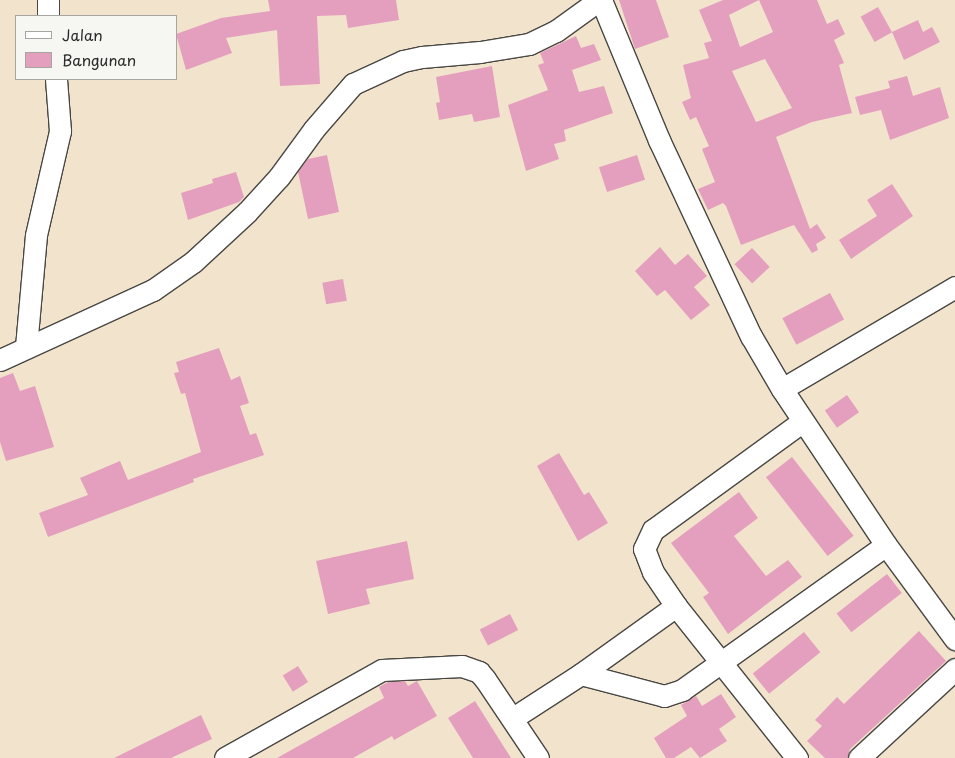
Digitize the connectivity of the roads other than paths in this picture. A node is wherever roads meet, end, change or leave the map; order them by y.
1 (48, 0) edge
2 (600, 0) edge
3 (48, 15) edge
4 (56, 80) edge
5 (955, 287) edge
6 (26, 347) junction
7 (0, 360) edge
8 (782, 389) junction
9 (803, 421) junction
10 (886, 545) junction
11 (676, 606) junction
12 (955, 639) edge
13 (722, 663) junction
14 (955, 669) edge
15 (581, 674) junction
16 (513, 718) junction
17 (225, 758) edge
18 (538, 758) edge
19 (797, 758) edge
20 (859, 758) edge

1 - 3 street
2 - 6 street
2 - 8 street
4 - 6 street
5 - 8 street
6 - 7 street
8 - 9 street
9 - 10 street
9 - 11 street
10 - 12 street
10 - 13 street
11 - 13 street
11 - 15 street
13 - 15 street
13 - 19 street
14 - 20 street
15 - 16 street
16 - 17 street
16 - 18 street

